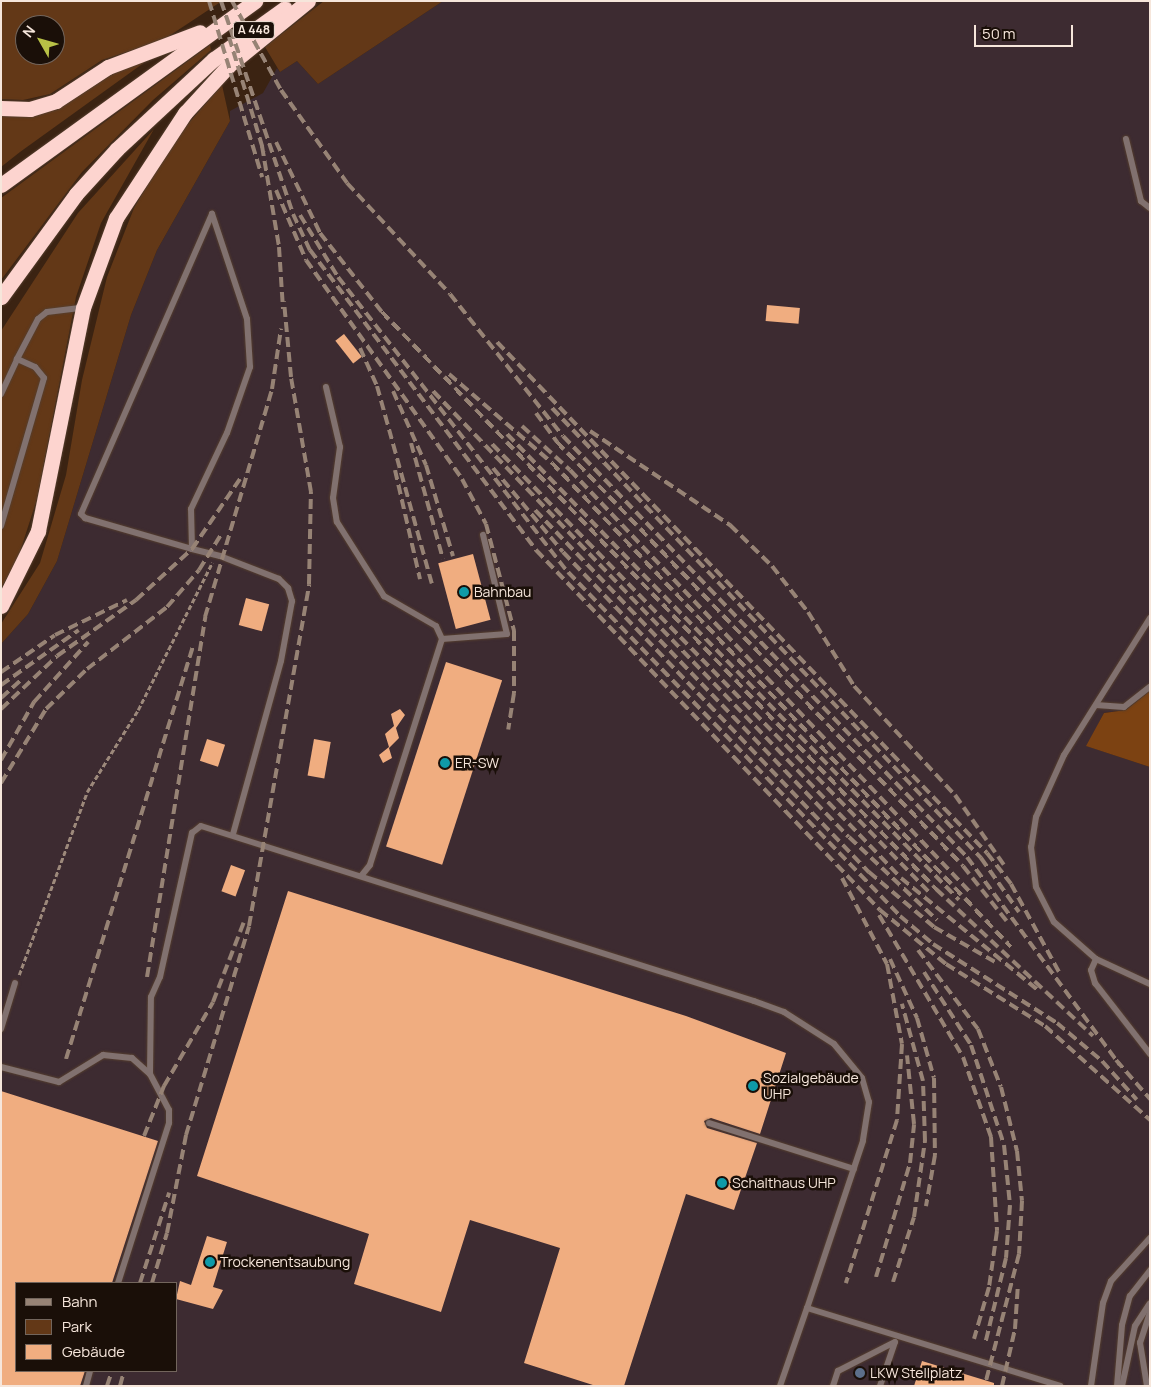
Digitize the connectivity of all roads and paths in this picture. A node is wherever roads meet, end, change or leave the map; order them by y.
1 (255, 1) edge
2 (294, 1) edge
3 (308, 1) edge
4 (231, 18) junction
5 (1, 108) edge
6 (1126, 139) dead end
7 (1, 184) edge
8 (1150, 208) edge
9 (1, 298) edge
10 (83, 308) junction
11 (17, 359) junction
12 (326, 387) dead end
13 (1, 394) edge
14 (1, 526) edge
15 (483, 535) dead end
16 (192, 549) junction
17 (216, 555) junction
18 (1, 606) edge
19 (1150, 618) edge
20 (442, 639) junction
21 (1150, 687) edge
22 (1096, 704) junction
23 (233, 834) junction
24 (360, 876) junction
25 (1096, 959) junction
26 (15, 984) joint
27 (1150, 984) edge
28 (1, 1029) edge
29 (1150, 1054) edge
30 (1, 1067) edge
31 (150, 1074) junction
32 (709, 1123) dead end
33 (854, 1170) junction
34 (1150, 1238) edge
35 (1150, 1270) edge
36 (118, 1282) edge
37 (1150, 1303) edge
38 (808, 1308) junction
39 (1150, 1313) edge
40 (896, 1339) junction
41 (90, 1372) edge
42 (86, 1386) edge
43 (780, 1386) edge
44 (833, 1386) edge
45 (880, 1386) edge
46 (1060, 1386) edge
47 (1091, 1386) edge
48 (1117, 1386) edge
49 (1122, 1386) edge
50 (1147, 1386) edge

1 - 4 highway, A 448
2 - 9 highway, A 448
3 - 10 highway
4 - 5 highway
4 - 7 highway
6 - 8 lane
10 - 11 lane
10 - 18 highway
11 - 13 lane
11 - 14 lane
12 - 20 lane
15 - 20 lane
16 - 16 lane
16 - 17 lane
17 - 23 lane
17 - 26 path
19 - 22 lane
20 - 24 lane
21 - 22 lane
22 - 25 lane
23 - 24 lane
23 - 31 lane
24 - 33 lane
25 - 27 lane
25 - 29 lane
26 - 28 lane
30 - 31 lane
31 - 36 lane
32 - 33 lane
33 - 38 lane
34 - 47 lane
35 - 48 lane
37 - 49 lane
38 - 40 lane
38 - 43 lane
39 - 50 lane
40 - 44 lane
40 - 45 lane
40 - 46 lane
41 - 42 lane

